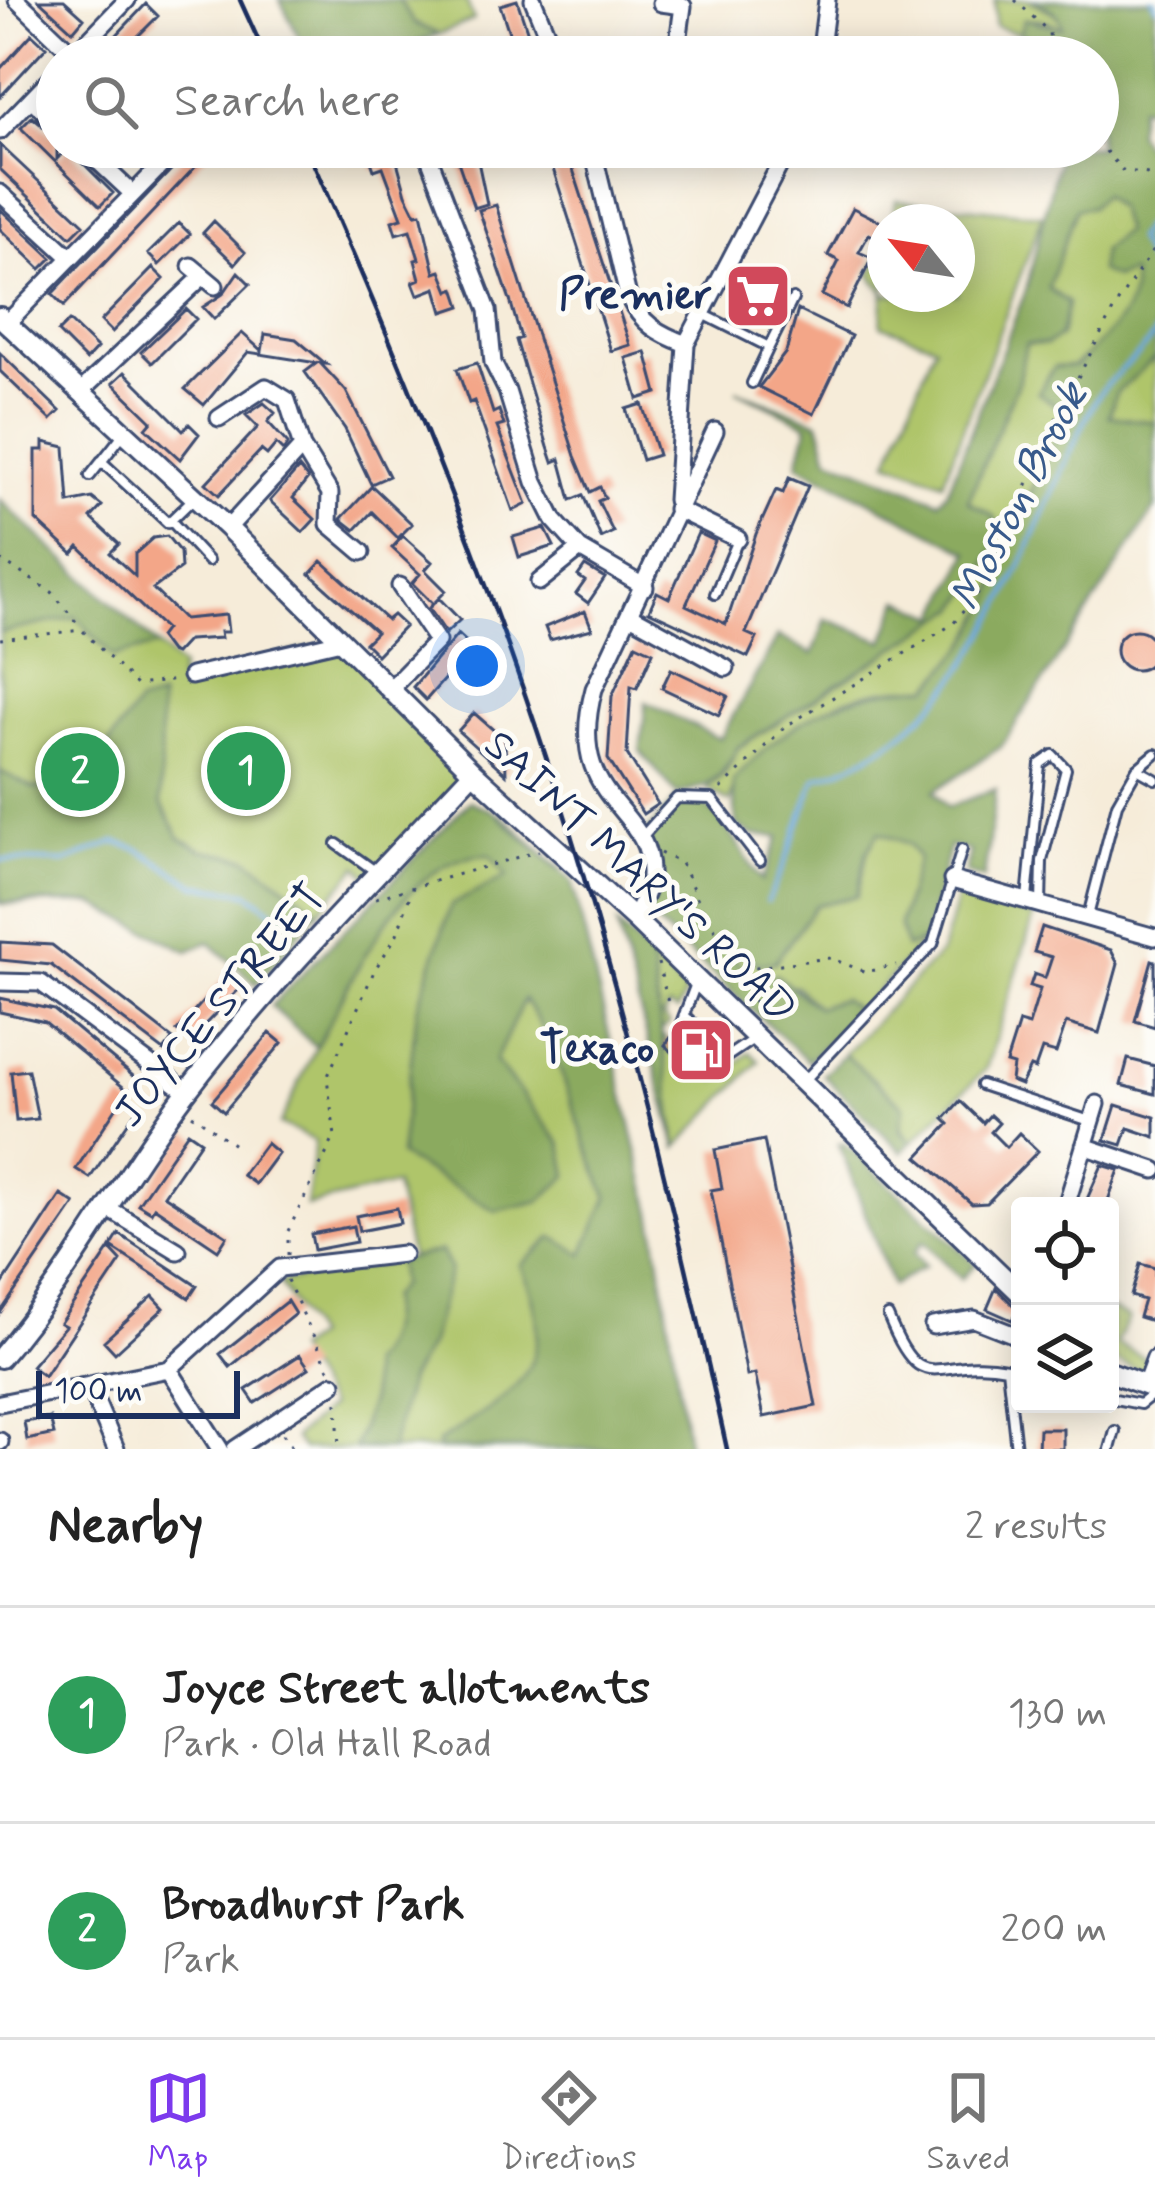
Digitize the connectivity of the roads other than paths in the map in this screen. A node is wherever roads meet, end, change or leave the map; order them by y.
1 (16, 0) edge
2 (127, 0) edge
3 (533, 0) edge
4 (827, 0) edge
5 (663, 2) edge
6 (53, 36) edge
7 (92, 36) edge
8 (548, 36) edge
9 (678, 36) edge
10 (823, 36) edge
11 (36, 95) edge
12 (32, 99) junction
13 (36, 103) edge
14 (0, 131) edge
15 (106, 168) edge
16 (158, 168) edge
17 (432, 168) edge
18 (597, 168) edge
19 (778, 168) edge
20 (0, 193) edge
21 (134, 194) junction
22 (69, 256) junction
23 (202, 276) dead end
24 (793, 299) dead end
25 (700, 313) junction
26 (3, 320) edge
27 (686, 344) junction
28 (769, 347) junction
29 (752, 383) dead end
30 (81, 392) junction
31 (219, 418) dead end
32 (715, 431) dead end
33 (125, 432) junction
34 (302, 447) junction
35 (101, 461) junction
36 (90, 476) dead end
37 (195, 497) junction
38 (676, 509) junction
39 (172, 522) junction
40 (228, 528) junction
41 (738, 538) joint
42 (580, 549) junction
43 (362, 552) dead end
44 (208, 561) dead end
45 (539, 582) dead end
46 (400, 586) dead end
47 (645, 587) junction
48 (715, 594) dead end
49 (630, 615) junction
50 (341, 641) junction
51 (726, 668) dead end
52 (191, 676) road end
53 (389, 690) junction
54 (1155, 754) edge
55 (1138, 769) junction
56 (473, 772) junction
57 (1155, 779) edge
58 (338, 844) dead end
59 (643, 844) junction
60 (962, 849) dead end
61 (760, 861) dead end
62 (379, 873) junction
63 (952, 880) junction
64 (1034, 903) junction
65 (1088, 918) junction
66 (634, 919) junction
67 (1155, 937) edge
68 (697, 980) junction
69 (0, 982) edge
70 (756, 1037) junction
71 (802, 1082) junction
72 (981, 1085) dead end
73 (182, 1097) junction
74 (1097, 1104) dead end
75 (1092, 1121) junction
76 (1084, 1147) junction
77 (1155, 1171) edge
78 (1069, 1197) edge
79 (109, 1209) junction
80 (178, 1251) dead end
81 (403, 1255) dead end
82 (1011, 1285) edge
83 (888, 1316) dead end
84 (933, 1326) dead end
85 (1011, 1333) edge
86 (0, 1358) edge
87 (1155, 1358) edge
88 (1007, 1368) junction
89 (1011, 1369) edge
90 (169, 1370) junction
91 (1119, 1375) edge
92 (333, 1384) road end
93 (89, 1385) junction
94 (1152, 1388) edge
95 (1119, 1400) edge
96 (0, 1403) edge
97 (1115, 1431) dead end
98 (116, 1449) edge
99 (220, 1449) edge
100 (235, 1449) edge
101 (1016, 1449) edge
102 (1110, 1449) edge

1 - 6 street
2 - 7 street
3 - 8 street
4 - 10 street
5 - 9 street
11 - 12 street
12 - 13 street
12 - 14 street
15 - 21 street
16 - 21 street
17 - 42 street
18 - 27 street
19 - 25 street
20 - 22 street
21 - 22 street
22 - 26 street
23 - 30 street
24 - 28 lane
25 - 27 street
25 - 28 lane
26 - 30 street, SAINT MARY'S ROAD
27 - 38 street
28 - 29 lane
30 - 33 street, SAINT MARY'S ROAD
31 - 34 street
32 - 38 street
33 - 35 lane
33 - 37 street, SAINT MARY'S ROAD
34 - 40 street
34 - 43 street
35 - 36 lane
35 - 39 lane
37 - 39 lane
37 - 40 street, SAINT MARY'S ROAD
38 - 41 street
38 - 47 street
39 - 44 lane
40 - 50 street, SAINT MARY'S ROAD
41 - 48 lane
42 - 45 street
42 - 47 street
46 - 53 street
47 - 49 street
49 - 51 street
49 - 59 street
50 - 52 street
50 - 53 street, SAINT MARY'S ROAD
53 - 56 street, SAINT MARY'S ROAD
54 - 55 lane
55 - 57 lane
55 - 65 lane
56 - 62 street, JOYCE STREET
56 - 66 street, SAINT MARY'S ROAD
58 - 62 lane
59 - 61 lane
59 - 66 street
60 - 63 lane
62 - 73 street, JOYCE STREET
63 - 64 street
63 - 71 lane
64 - 64 lane
64 - 65 street
65 - 67 street
66 - 68 street, SAINT MARY'S ROAD
68 - 70 street, SAINT MARY'S ROAD
68 - 70 lane
69 - 73 street
70 - 71 street, SAINT MARY'S ROAD
71 - 82 street, SAINT MARY'S ROAD
72 - 75 lane
73 - 79 street, JOYCE STREET
74 - 75 street
75 - 76 street
76 - 77 street
76 - 78 street
79 - 80 street
79 - 86 street, JOYCE STREET
81 - 90 street
83 - 88 lane
84 - 85 street
87 - 94 street
88 - 89 lane
88 - 101 lane
90 - 93 street
90 - 99 street
91 - 94 street
92 - 100 street
93 - 96 street
93 - 98 street
94 - 95 lane
97 - 102 lane

